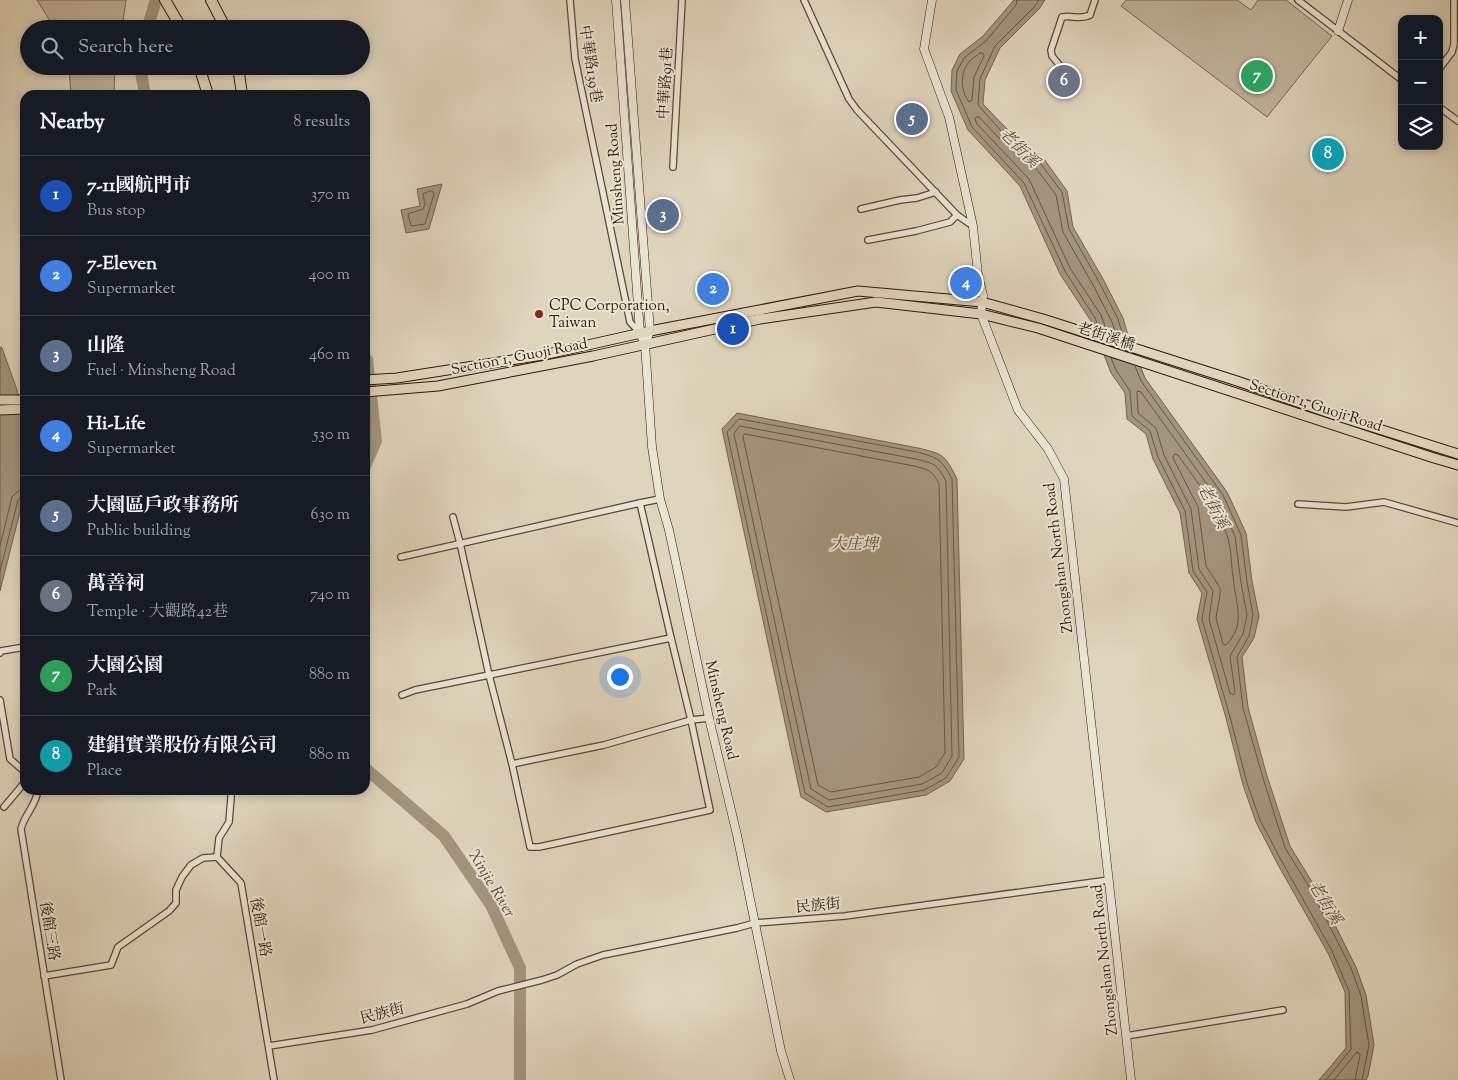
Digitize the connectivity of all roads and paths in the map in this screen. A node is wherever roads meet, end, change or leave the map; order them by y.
1 (165, 0) edge
2 (570, 0) edge
3 (616, 0) edge
4 (625, 0) edge
5 (682, 0) edge
6 (804, 0) edge
7 (932, 0) edge
8 (1095, 0) edge
9 (1298, 0) edge
10 (1348, 0) edge
11 (1454, 0) edge
12 (213, 3) edge
13 (177, 20) edge
14 (222, 20) edge
15 (1338, 31) junction
16 (1443, 64) edge
17 (1065, 72) dead end
18 (202, 75) edge
19 (239, 75) edge
20 (1398, 77) edge
21 (206, 90) edge
22 (241, 90) edge
23 (1443, 110) edge
24 (1458, 121) edge
25 (673, 167) dead end
26 (936, 192) junction
27 (861, 209) dead end
28 (957, 215) junction
29 (972, 226) junction
30 (868, 240) dead end
31 (982, 302) junction
32 (980, 314) junction
33 (1043, 319) joint
34 (1038, 328) joint
35 (650, 331) junction
36 (640, 333) junction
37 (645, 344) junction
38 (1171, 361) joint
39 (1166, 370) joint
40 (370, 379) edge
41 (370, 392) edge
42 (0, 400) edge
43 (20, 400) edge
44 (20, 409) edge
45 (0, 410) edge
46 (1458, 454) edge
47 (1458, 465) edge
48 (660, 499) junction
49 (640, 503) junction
50 (1298, 504) dead end
51 (452, 518) dead end
52 (1458, 524) edge
53 (460, 543) junction
54 (401, 557) dead end
55 (671, 638) junction
56 (20, 649) edge
57 (0, 653) edge
58 (490, 675) junction
59 (402, 695) dead end
60 (0, 700) edge
61 (710, 718) junction
62 (690, 720) junction
63 (512, 764) junction
64 (20, 768) edge
65 (20, 788) edge
66 (37, 795) edge
67 (231, 795) edge
68 (4, 807) dead end
69 (217, 857) junction
70 (1109, 880) junction
71 (755, 923) junction
72 (44, 976) junction
73 (1283, 1010) dead end
74 (1126, 1036) junction
75 (269, 1046) junction
76 (61, 1080) edge
77 (274, 1080) edge
78 (790, 1080) edge
79 (1131, 1080) edge

1 - 13 highway
2 - 36 street, 中華路139巷
3 - 36 street, Minsheng Road
4 - 35 street, Minsheng Road
5 - 25 street, 中華路91巷
6 - 26 street
7 - 29 street
8 - 17 street
9 - 15 street
10 - 15 street
11 - 16 street
12 - 14 highway
15 - 20 street
18 - 21 highway
19 - 22 highway
23 - 24 street
26 - 27 street
26 - 28 street
28 - 29 street
28 - 30 street
29 - 31 street
31 - 32 street
31 - 33 main road, Section 1, Guoji Road
31 - 35 main road, Section 1, Guoji Road
32 - 34 main road, Section 1, Guoji Road
32 - 37 main road, Section 1, Guoji Road
32 - 70 street, Zhongshan North Road
33 - 38 main road, 老街溪橋
34 - 39 main road, 老街溪橋
35 - 36 main road, Section 1, Guoji Road
35 - 37 street, Minsheng Road
36 - 37 street, Minsheng Road
36 - 40 main road, Section 1, Guoji Road
37 - 41 main road, Section 1, Guoji Road
37 - 48 street, Minsheng Road
38 - 46 main road, Section 1, Guoji Road
39 - 47 main road, Section 1, Guoji Road
42 - 43 main road
44 - 45 main road
48 - 49 street
48 - 61 street, Minsheng Road
49 - 53 street
49 - 55 street
50 - 52 street
51 - 53 street
53 - 54 street
53 - 58 street
55 - 58 street
55 - 62 street
56 - 57 street
58 - 59 street
58 - 63 street
60 - 64 street
61 - 62 street
61 - 71 street, Minsheng Road
62 - 63 street
62 - 63 street
65 - 68 street
66 - 72 street, 後館三路
67 - 69 street
69 - 72 street
69 - 75 street, 後館一路
70 - 71 street, 民族街
70 - 74 street, Zhongshan North Road
71 - 75 street, 民族街
71 - 78 street, Minsheng Road
72 - 76 street, 後館三路
73 - 74 street
74 - 79 street, Zhongshan North Road
75 - 77 street, 後館一路

